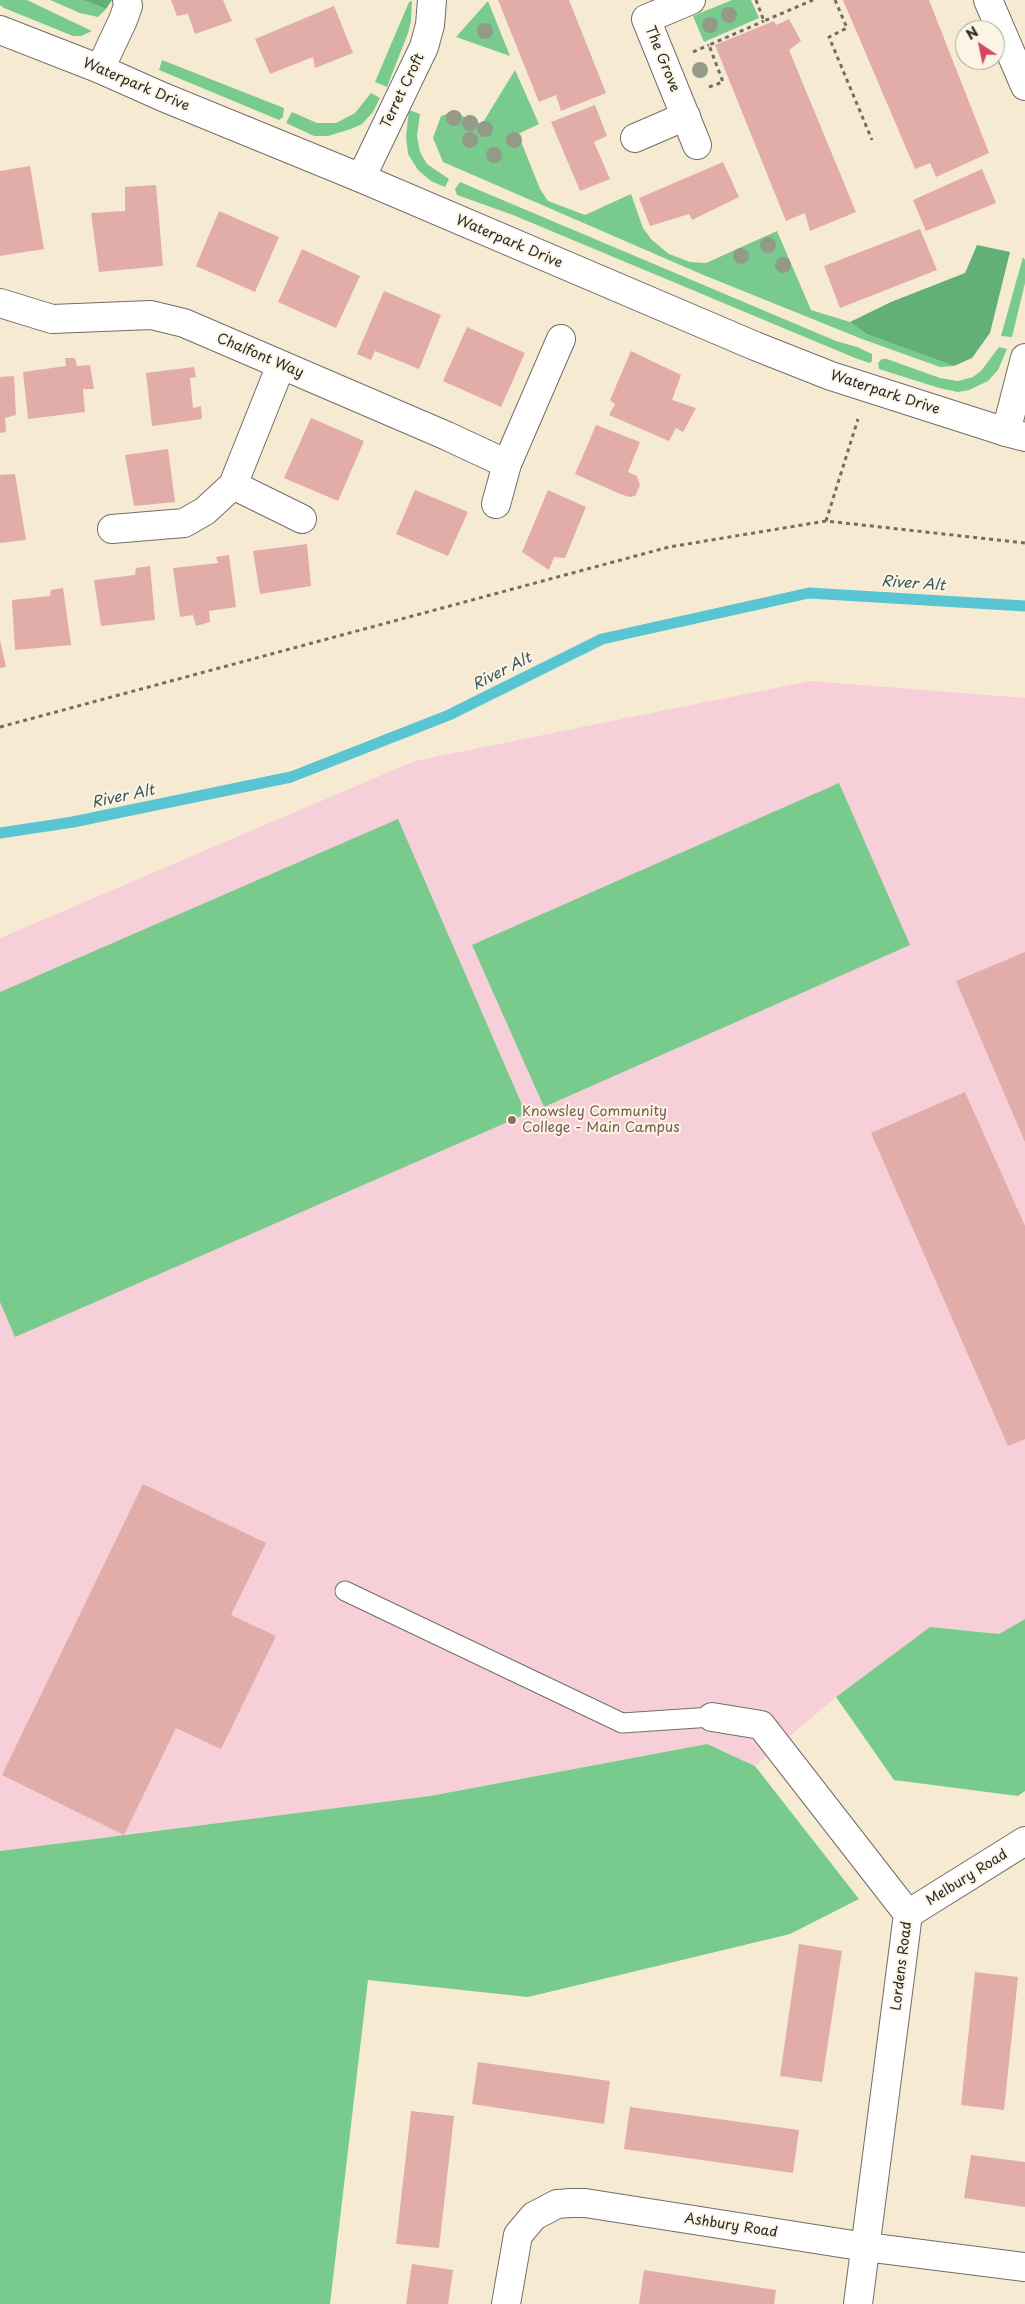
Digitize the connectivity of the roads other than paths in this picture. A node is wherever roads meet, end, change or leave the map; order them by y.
1 (127, 0) edge
2 (432, 0) edge
3 (691, 0) edge
4 (988, 0) edge
5 (0, 30) edge
6 (100, 68) junction
7 (1025, 86) edge
8 (682, 108) junction
9 (635, 138) dead end
10 (697, 144) dead end
11 (361, 178) junction
12 (0, 303) edge
13 (561, 339) dead end
14 (1025, 358) edge
15 (281, 366) junction
16 (1016, 434) edge
17 (507, 464) junction
18 (233, 484) junction
19 (496, 504) dead end
20 (302, 519) dead end
21 (112, 529) dead end
22 (345, 1591) dead end
23 (712, 1717) joint
24 (1025, 1841) edge
25 (908, 1914) junction
26 (866, 2247) junction
27 (1025, 2267) edge
28 (506, 2304) edge
29 (858, 2304) edge

1 - 6 street
2 - 11 street, Terret Croft
3 - 8 street, The Grove
4 - 7 street
5 - 6 street, Waterpark Drive
6 - 11 street, Waterpark Drive
8 - 9 street
8 - 10 street, The Grove
11 - 16 street, Waterpark Drive
12 - 15 street, Chalfont Way
13 - 17 street
14 - 16 street
15 - 17 street, Chalfont Way
15 - 18 street
17 - 19 street
18 - 20 street
18 - 21 street
22 - 23 lane
23 - 25 street, Lordens Road
24 - 25 street, Melbury Road
25 - 26 street, Lordens Road
26 - 27 street, Ashbury Road
26 - 28 street, Ashbury Road
26 - 29 street, Lordens Road

